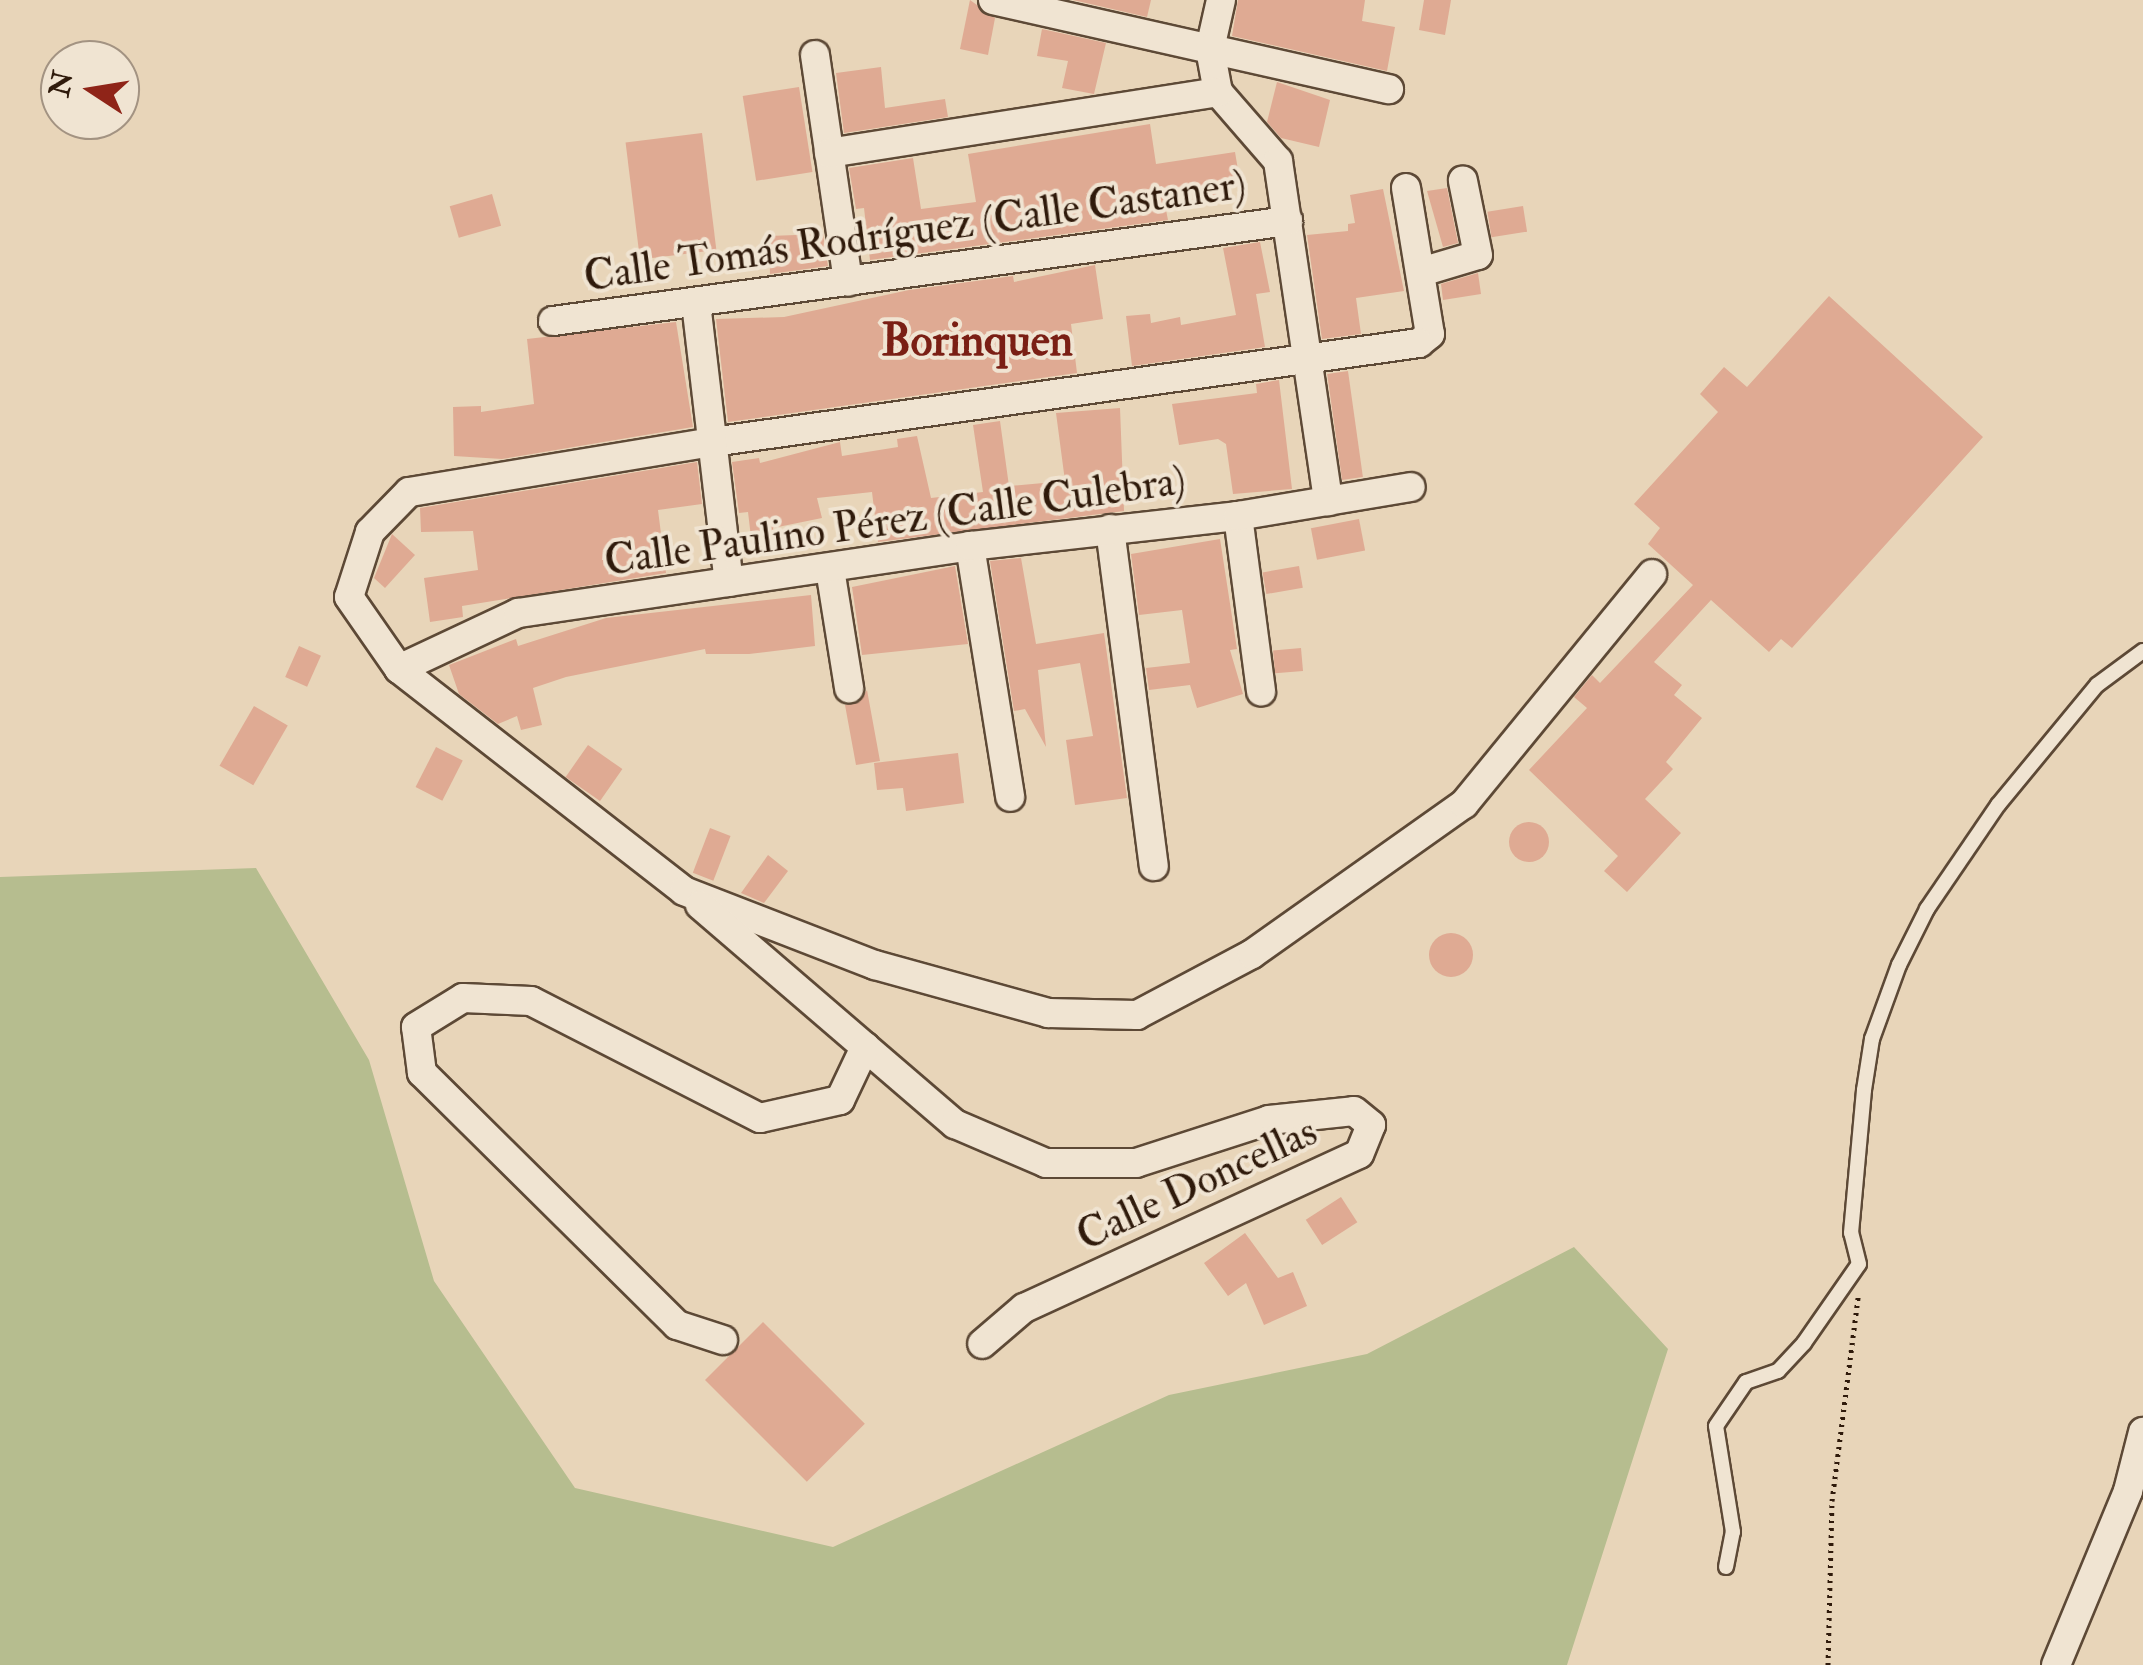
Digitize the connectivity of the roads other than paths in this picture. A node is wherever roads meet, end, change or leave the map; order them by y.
1 (994, 0) edge
2 (1221, 0) edge
3 (1210, 49) junction
4 (815, 55) dead end
5 (1389, 89) dead end
6 (1218, 92) junction
7 (829, 153) junction
8 (1463, 181) dead end
9 (1406, 188) dead end
10 (1288, 220) junction
11 (1421, 272) junction
12 (848, 282) junction
13 (696, 303) junction
14 (553, 321) dead end
15 (1308, 360) junction
16 (712, 442) junction
17 (1411, 487) dead end
18 (1328, 501) junction
19 (1238, 516) junction
20 (1110, 528) junction
21 (970, 546) junction
22 (830, 569) junction
23 (1652, 574) dead end
24 (730, 582) junction
25 (2143, 651) edge
26 (399, 669) junction
27 (850, 688) dead end
28 (1262, 691) dead end
29 (1010, 797) dead end
30 (1154, 866) dead end
31 (684, 892) junction
32 (865, 1047) junction
33 (722, 1340) dead end
34 (982, 1344) dead end
35 (2143, 1432) edge
36 (1726, 1567) dead end
37 (2056, 1665) edge

1 - 3 street
2 - 3 street
3 - 5 street
3 - 6 street
4 - 7 street
6 - 7 street
6 - 10 street
7 - 12 street
8 - 11 street
9 - 11 street
10 - 12 street, Calle Tomás Rodríguez (Calle Castaner)
10 - 15 street
11 - 15 street
12 - 13 street, Calle Tomás Rodríguez (Calle Castaner)
13 - 14 street, Calle Tomás Rodríguez (Calle Castaner)
13 - 16 street
15 - 16 street
15 - 18 street
16 - 24 street
16 - 26 street
17 - 18 street, Calle Paulino Pérez (Calle Culebra)
18 - 19 street, Calle Paulino Pérez (Calle Culebra)
19 - 20 street, Calle Paulino Pérez (Calle Culebra)
19 - 28 street
20 - 21 street, Calle Paulino Pérez (Calle Culebra)
20 - 30 street
21 - 22 street, Calle Paulino Pérez (Calle Culebra)
21 - 29 street
22 - 24 street, Calle Paulino Pérez (Calle Culebra)
22 - 27 street
23 - 31 street
24 - 26 street, Calle Paulino Pérez (Calle Culebra)
25 - 36 lane
26 - 31 street
31 - 32 street, Calle Doncellas
32 - 33 street
32 - 34 street, Calle Doncellas
35 - 37 street

